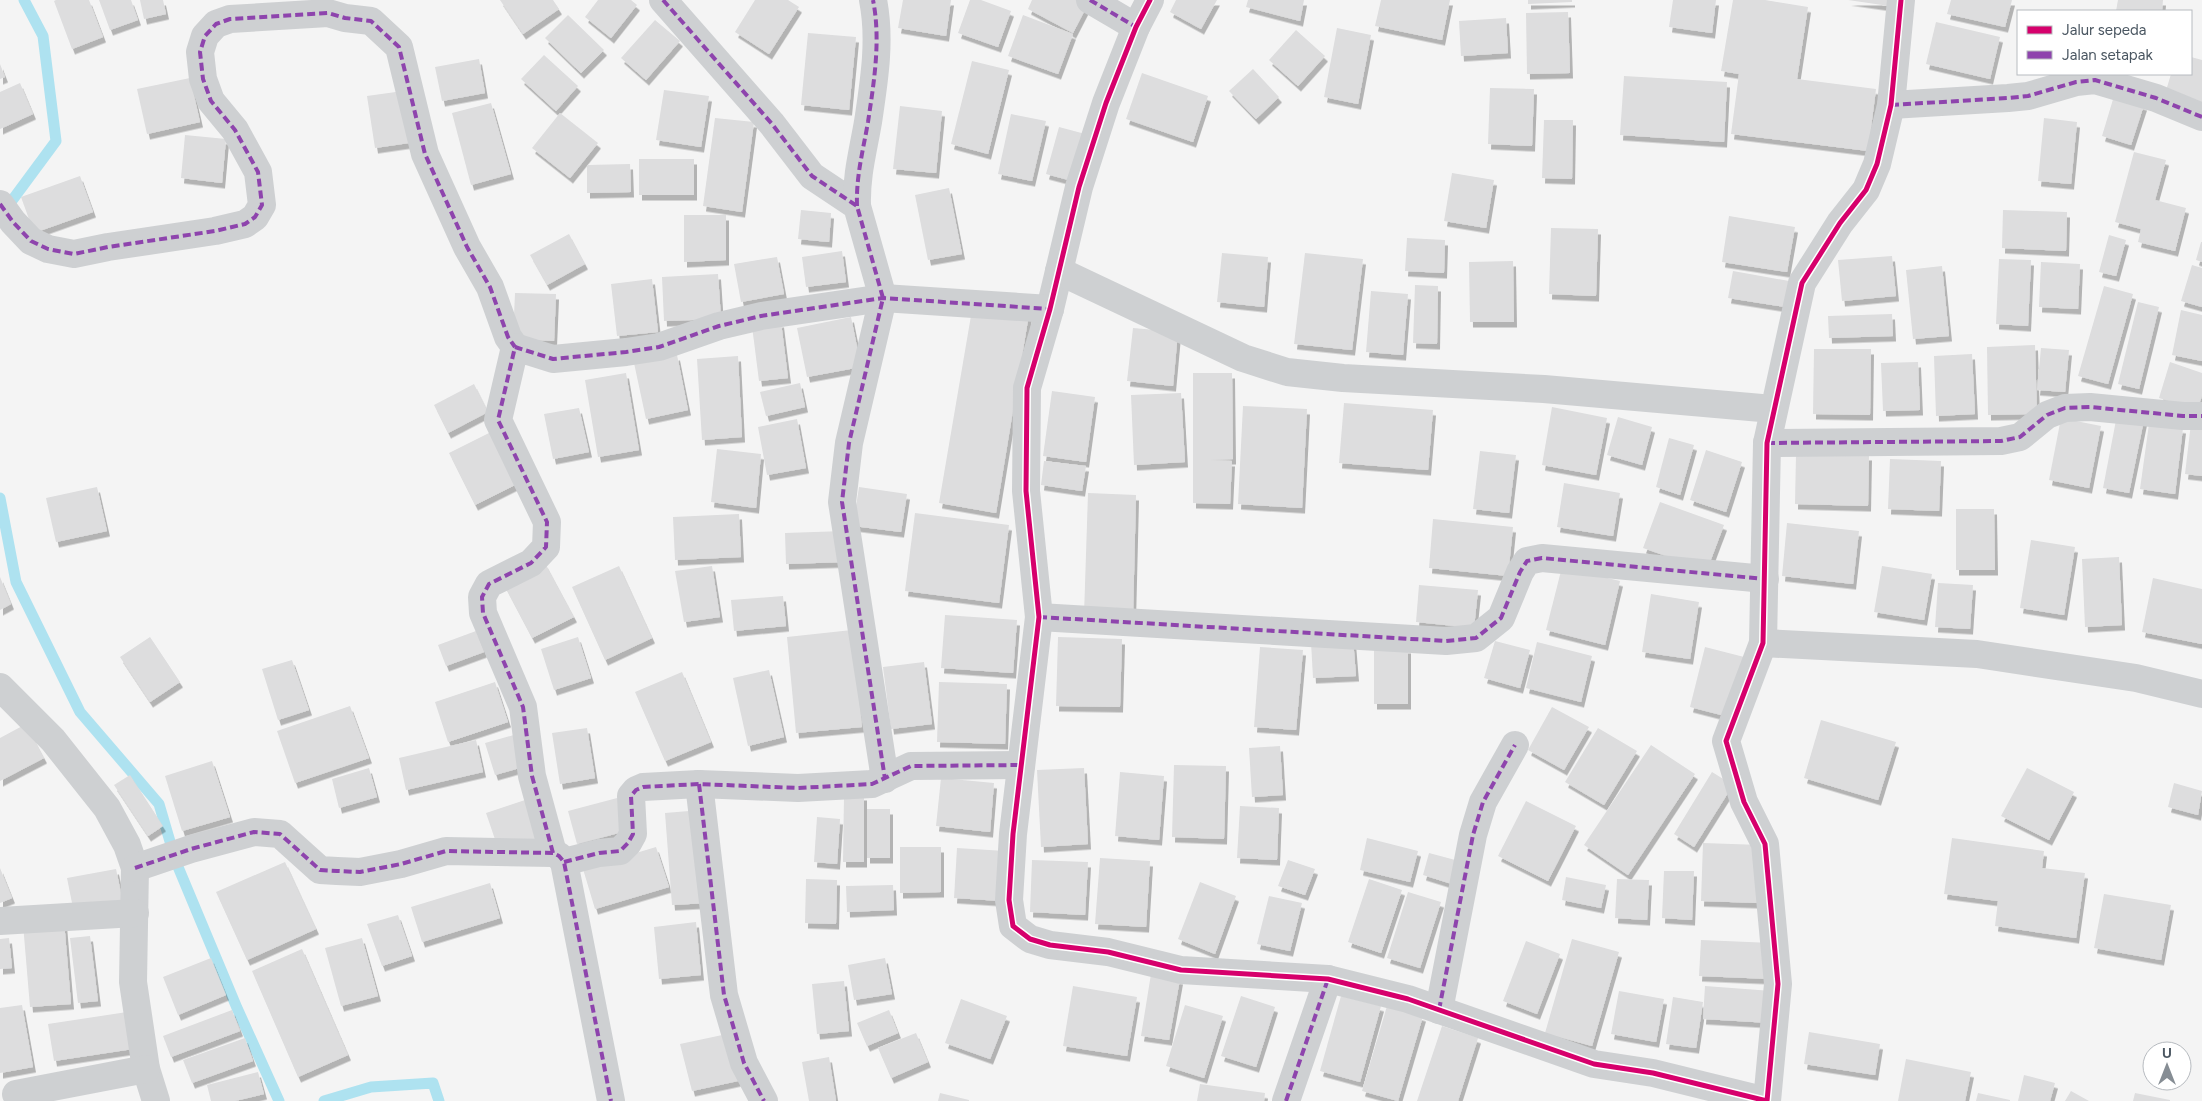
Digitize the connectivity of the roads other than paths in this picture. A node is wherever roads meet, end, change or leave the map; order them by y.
1 (664, 0) edge
2 (873, 0) edge
3 (1090, 0) edge
4 (1150, 0) edge
5 (1901, 0) edge
6 (1136, 27) junction
7 (1890, 105) junction
8 (2202, 117) edge
9 (857, 206) junction
10 (7, 213) edge
11 (1059, 271) junction
12 (883, 298) junction
13 (1050, 309) junction
14 (516, 347) junction
15 (1773, 409) junction
16 (2202, 416) edge
17 (1767, 443) junction
18 (1765, 579) junction
19 (1039, 617) junction
20 (1763, 643) junction
21 (0, 687) edge
22 (2202, 694) edge
23 (1515, 745) dead end
24 (1021, 764) junction
25 (885, 779) junction
26 (699, 784) junction
27 (559, 858) junction
28 (144, 866) junction
29 (134, 912) junction
30 (0, 921) edge
31 (1328, 979) junction
32 (1439, 1010) junction
33 (146, 1069) junction
34 (16, 1094) dead end
35 (156, 1101) edge
36 (611, 1101) edge
37 (764, 1101) edge
38 (1286, 1101) edge

1 - 9 street
2 - 9 street
3 - 6 street
4 - 6 street
5 - 7 street
6 - 11 street
7 - 8 street
7 - 15 street
9 - 12 street
10 - 14 street
11 - 13 street
11 - 15 street
12 - 13 street
12 - 14 street
12 - 25 street
13 - 19 street
14 - 27 street
15 - 17 street
16 - 17 street
17 - 18 street
18 - 19 street
18 - 20 street
19 - 24 street
20 - 22 street
20 - 32 street
21 - 28 street
23 - 32 street
24 - 25 street
24 - 31 street
25 - 26 street
26 - 27 street
26 - 37 street
27 - 28 street
27 - 36 street
28 - 29 street
29 - 30 street
29 - 33 street
31 - 32 street
31 - 38 street
33 - 34 street
33 - 35 street

